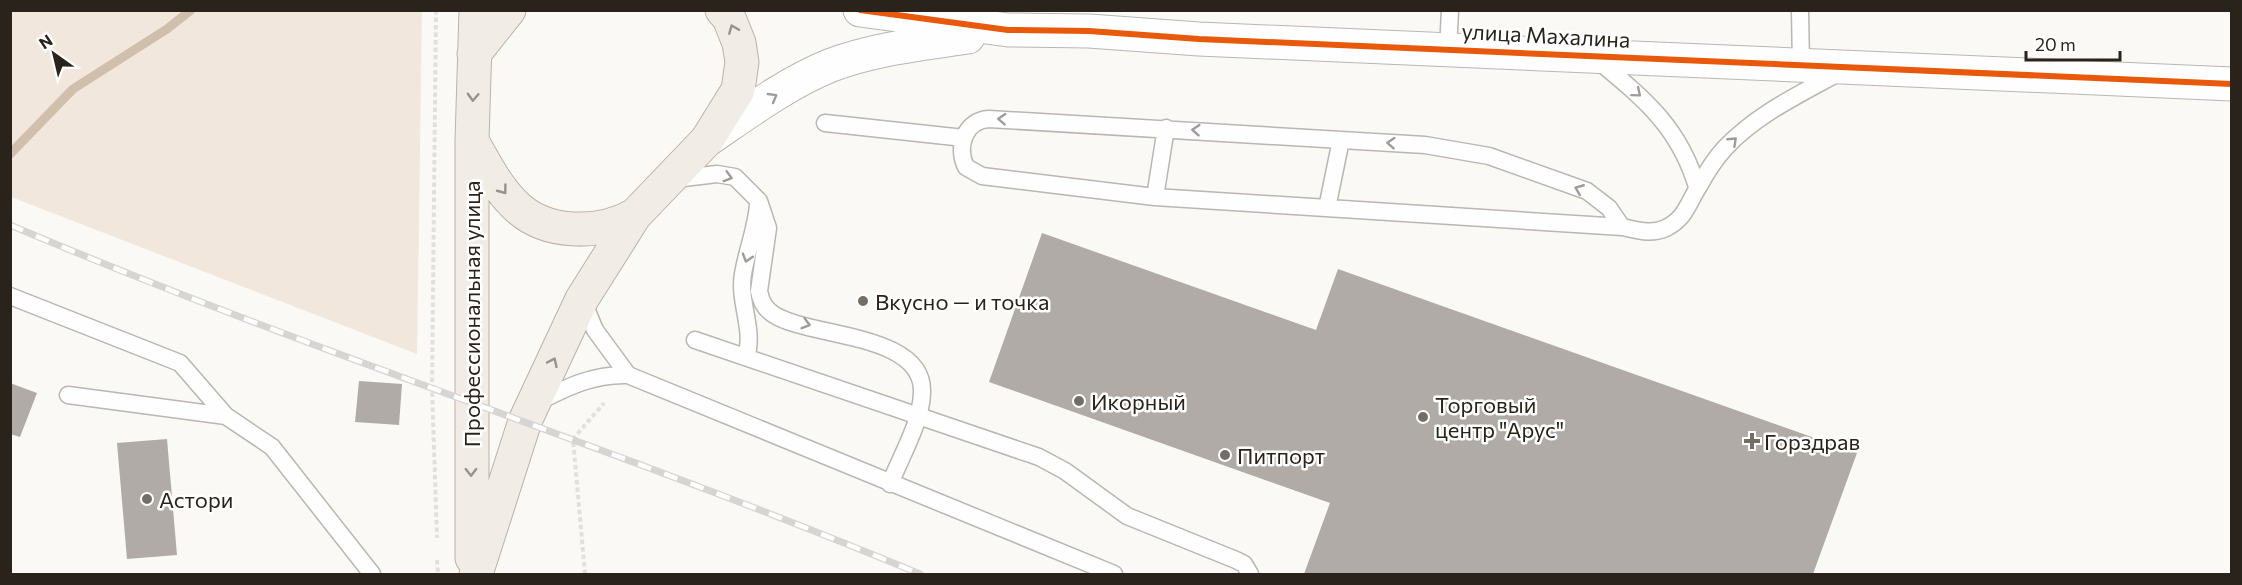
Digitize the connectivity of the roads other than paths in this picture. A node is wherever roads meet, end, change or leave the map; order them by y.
1 (476, 10) edge
2 (508, 10) edge
3 (723, 10) edge
4 (860, 10) edge
5 (1450, 10) edge
6 (1800, 10) edge
7 (1008, 30) junction
8 (1448, 49) junction
9 (474, 54) junction
10 (1591, 56) junction
11 (1800, 65) junction
12 (1849, 67) junction
13 (2232, 84) edge
14 (825, 123) dead end
15 (1166, 128) junction
16 (964, 138) junction
17 (706, 140) junction
18 (1341, 140) junction
19 (472, 141) junction
20 (671, 179) junction
21 (1697, 187) junction
22 (1155, 197) junction
23 (759, 201) junction
24 (1327, 208) junction
25 (635, 215) junction
26 (1622, 227) junction
27 (10, 296) edge
28 (582, 299) junction
29 (695, 340) dead end
30 (746, 357) junction
31 (628, 375) junction
32 (68, 395) dead end
33 (532, 405) junction
34 (226, 416) junction
35 (917, 417) junction
36 (890, 484) junction
37 (372, 574) edge
38 (474, 574) edge
39 (1114, 574) edge
40 (1250, 574) edge

1 - 9 main road, Профессиональная улица
2 - 9 main road
17 -> 3 main road
4 - 7 street, улица Махалина
5 - 8 lane
6 - 11 lane
7 - 8 street, улица Махалина
17 -> 7 street
8 - 10 street, улица Махалина
9 -> 19 main road, Профессиональная улица
10 - 11 street, улица Махалина
10 -> 21 lane
11 - 12 street, улица Махалина
12 - 13 street, улица Махалина
21 -> 12 lane
14 - 16 lane
15 -> 16 lane
18 -> 15 lane
15 - 22 lane
16 - 22 lane
17 - 20 main road
18 - 24 lane
26 -> 18 lane
19 -> 25 main road
19 -> 38 main road, Профессиональная улица
20 -> 23 lane
20 - 25 main road
21 - 26 lane
22 - 24 lane
23 -> 30 lane
23 -> 35 lane
24 - 26 lane
25 - 28 main road
27 - 34 lane
28 - 31 lane
33 -> 28 main road
29 - 30 lane
30 - 35 lane
31 - 33 lane
31 - 36 lane
32 - 34 lane
33 - 38 main road
34 - 37 lane
35 - 36 lane
35 - 40 lane
36 - 39 lane

